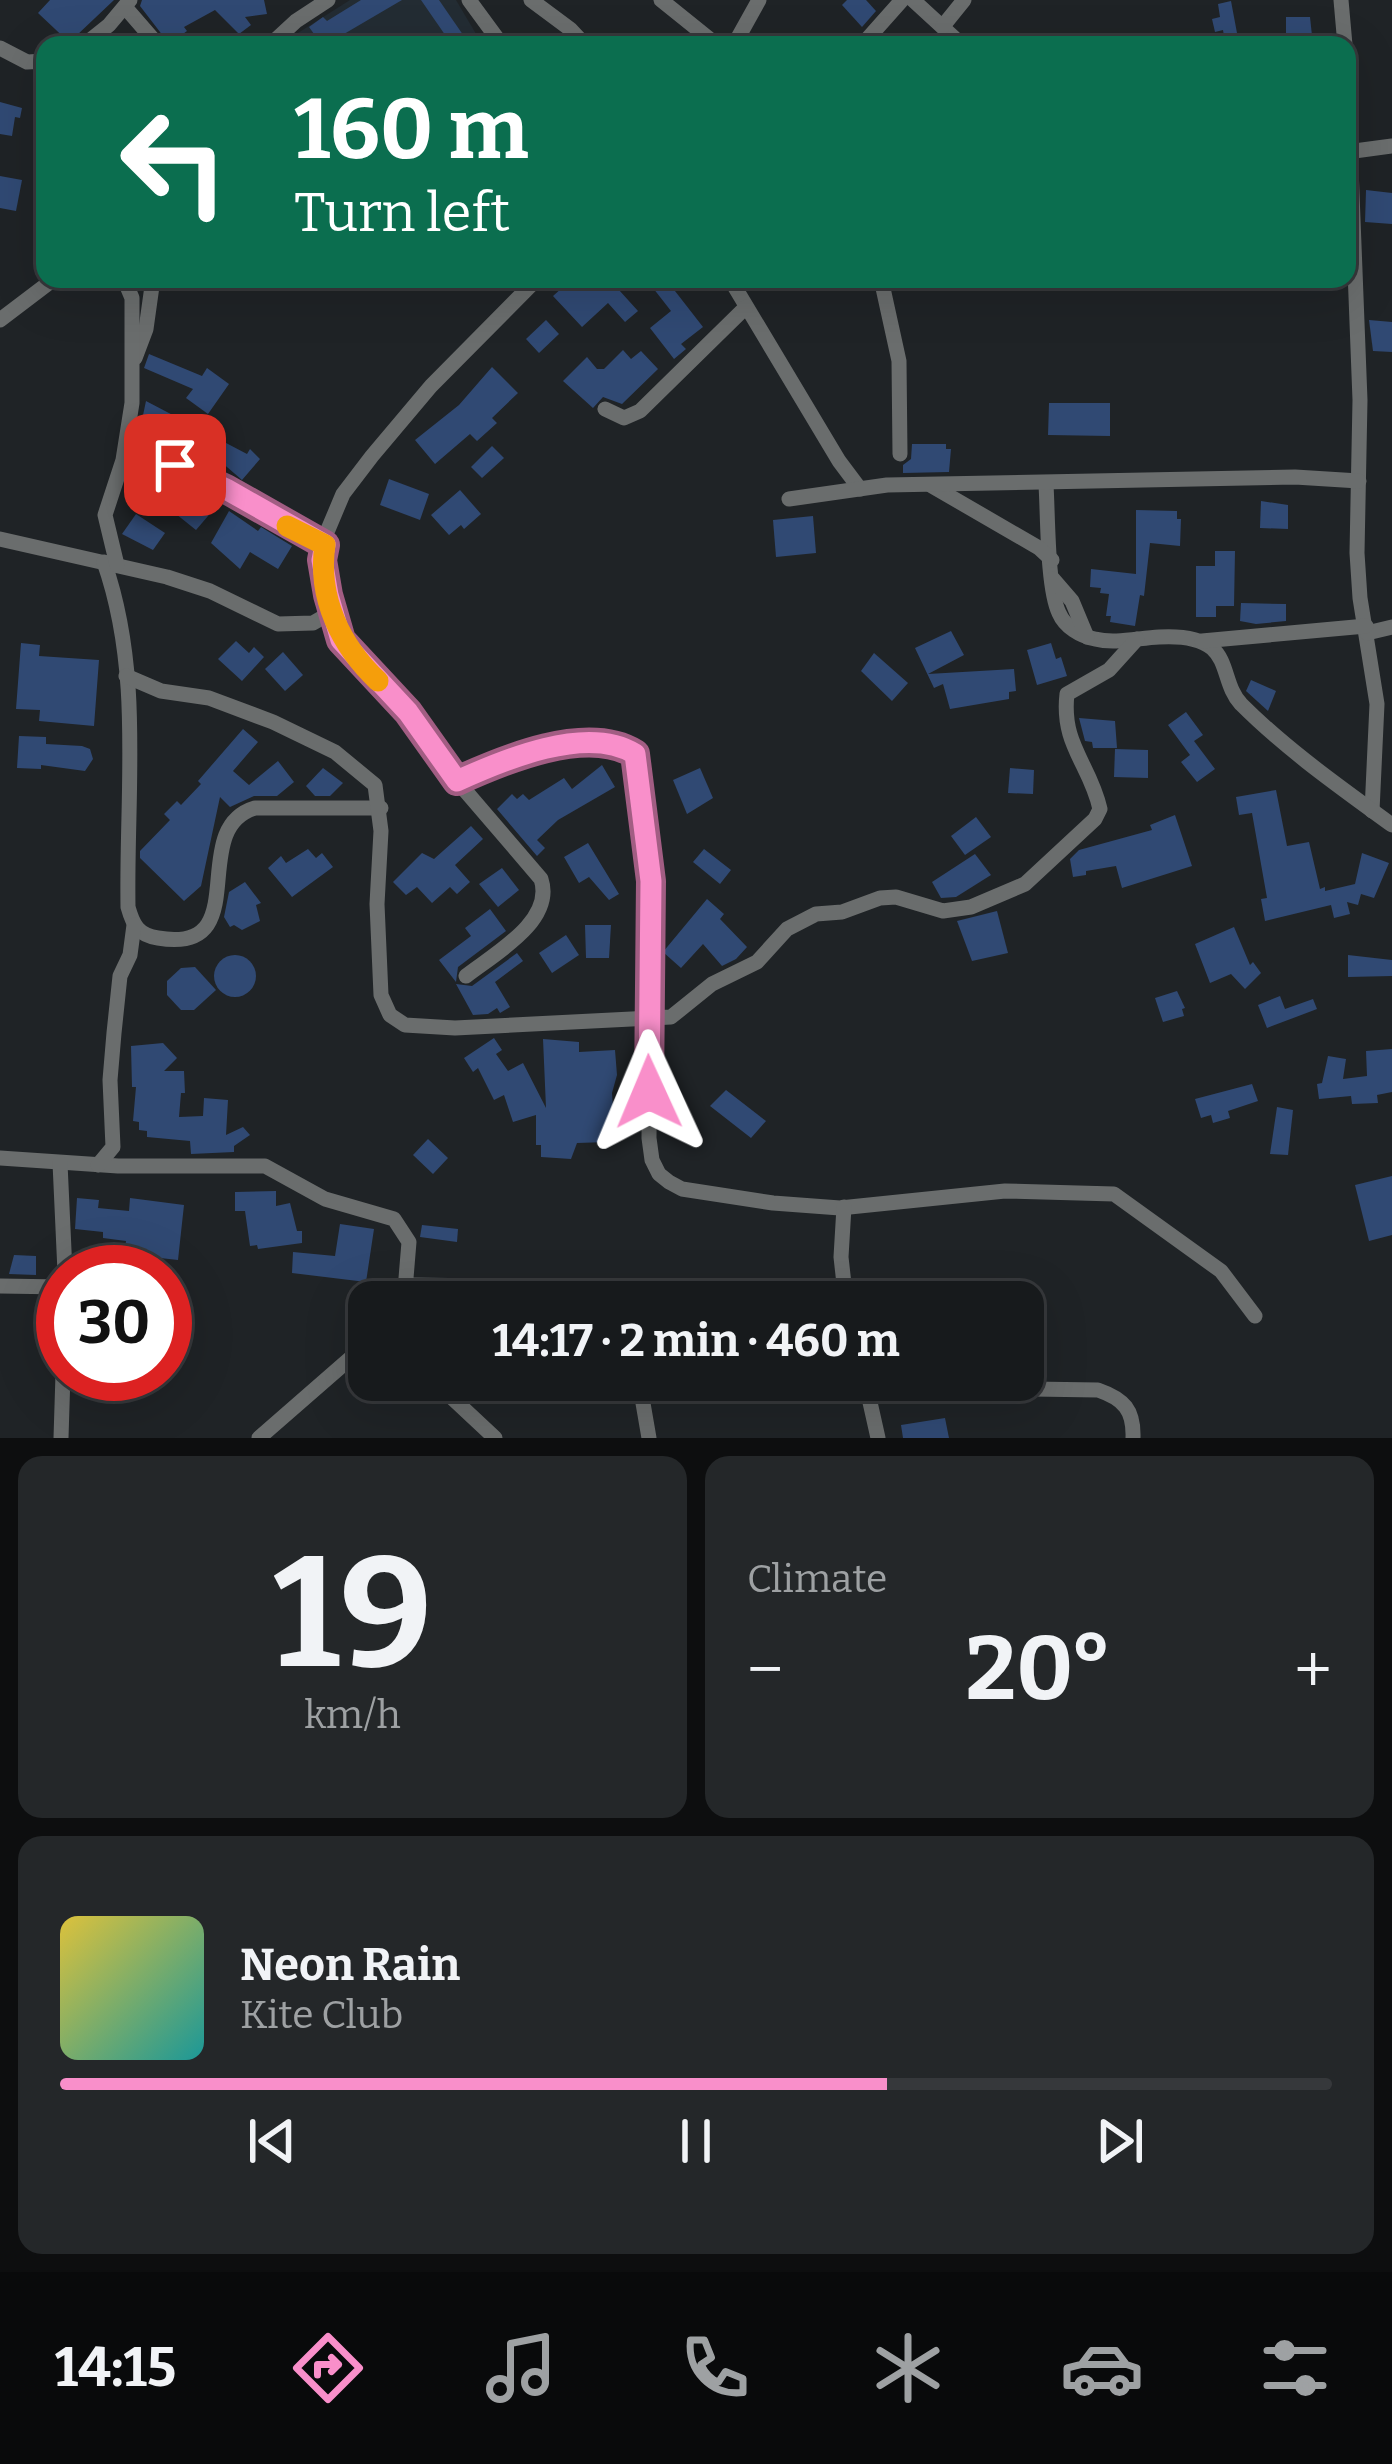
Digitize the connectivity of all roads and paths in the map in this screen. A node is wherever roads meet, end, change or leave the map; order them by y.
1 (328, 0) edge
2 (469, 0) edge
3 (531, 0) edge
4 (661, 0) edge
5 (759, 0) edge
6 (902, 0) edge
7 (913, 0) edge
8 (964, 0) edge
9 (1341, 0) edge
10 (127, 4) edge
11 (943, 26) junction
12 (93, 36) edge
13 (151, 36) edge
14 (280, 36) edge
15 (495, 36) edge
16 (577, 36) edge
17 (706, 36) edge
18 (739, 36) edge
19 (870, 36) edge
20 (953, 36) edge
21 (1344, 36) edge
22 (0, 48) edge
23 (36, 62) edge
24 (1392, 146) edge
25 (1356, 151) edge
26 (42, 288) edge
27 (128, 288) edge
28 (152, 288) edge
29 (528, 288) edge
30 (735, 288) edge
31 (883, 288) edge
32 (1353, 288) edge
33 (746, 307) junction
34 (0, 320) edge
35 (131, 368) junction
36 (605, 409) dead end
37 (126, 447) junction
38 (900, 454) dead end
39 (1359, 481) junction
40 (931, 485) junction
41 (1046, 485) junction
42 (860, 489) junction
43 (789, 499) dead end
44 (0, 539) edge
45 (325, 545) junction
46 (1052, 560) junction
47 (110, 563) junction
48 (332, 612) junction
49 (1392, 627) edge
50 (1366, 630) junction
51 (1137, 639) junction
52 (1198, 641) junction
53 (126, 676) junction
54 (457, 781) junction
55 (381, 808) junction
56 (1372, 811) junction
57 (1392, 825) edge
58 (134, 925) junction
59 (466, 976) dead end
60 (648, 1020) junction
61 (0, 1158) edge
62 (60, 1163) junction
63 (98, 1165) junction
64 (844, 1207) junction
65 (64, 1245) edge
66 (408, 1281) edge
67 (844, 1281) edge
68 (0, 1286) edge
69 (36, 1287) edge
70 (1255, 1316) dead end
71 (348, 1360) edge
72 (1044, 1389) edge
73 (62, 1401) edge
74 (455, 1401) edge
75 (643, 1401) edge
76 (872, 1401) edge
77 (61, 1438) edge
78 (259, 1438) edge
79 (495, 1438) edge
80 (649, 1438) edge
81 (878, 1438) edge
82 (1132, 1438) edge

1 - 14 street
2 - 15 street
3 - 16 street
4 - 17 street
5 - 18 street
6 - 19 street
7 - 11 street
8 - 11 street
9 - 21 street
10 - 12 street
10 - 13 street
11 - 20 street
22 - 23 street
24 - 25 street
26 - 34 street
27 - 35 street
28 - 35 street
29 - 45 street
30 - 33 street
31 - 38 street
32 - 39 street
33 - 36 street
33 - 42 street
35 - 37 street
37 - 45 street
37 - 47 street
39 - 41 street
39 - 50 street
40 - 41 street
40 - 42 street
40 - 46 street
41 - 46 street
42 - 43 street
44 - 47 street
45 - 48 street
46 - 51 street
47 - 48 street
47 - 53 street
48 - 54 street
49 - 50 street
50 - 52 street
50 - 56 street
51 - 52 street
51 - 60 street
52 - 56 street
53 - 55 street
53 - 58 street
54 - 59 street
54 - 60 street
55 - 58 street
55 - 60 street
56 - 57 street
58 - 63 street
60 - 64 street
61 - 62 street
62 - 63 street
62 - 65 street
63 - 66 street
64 - 67 street
64 - 70 street
68 - 69 street
71 - 78 street
72 - 82 street
73 - 77 street
74 - 79 street
75 - 80 street
76 - 81 street

